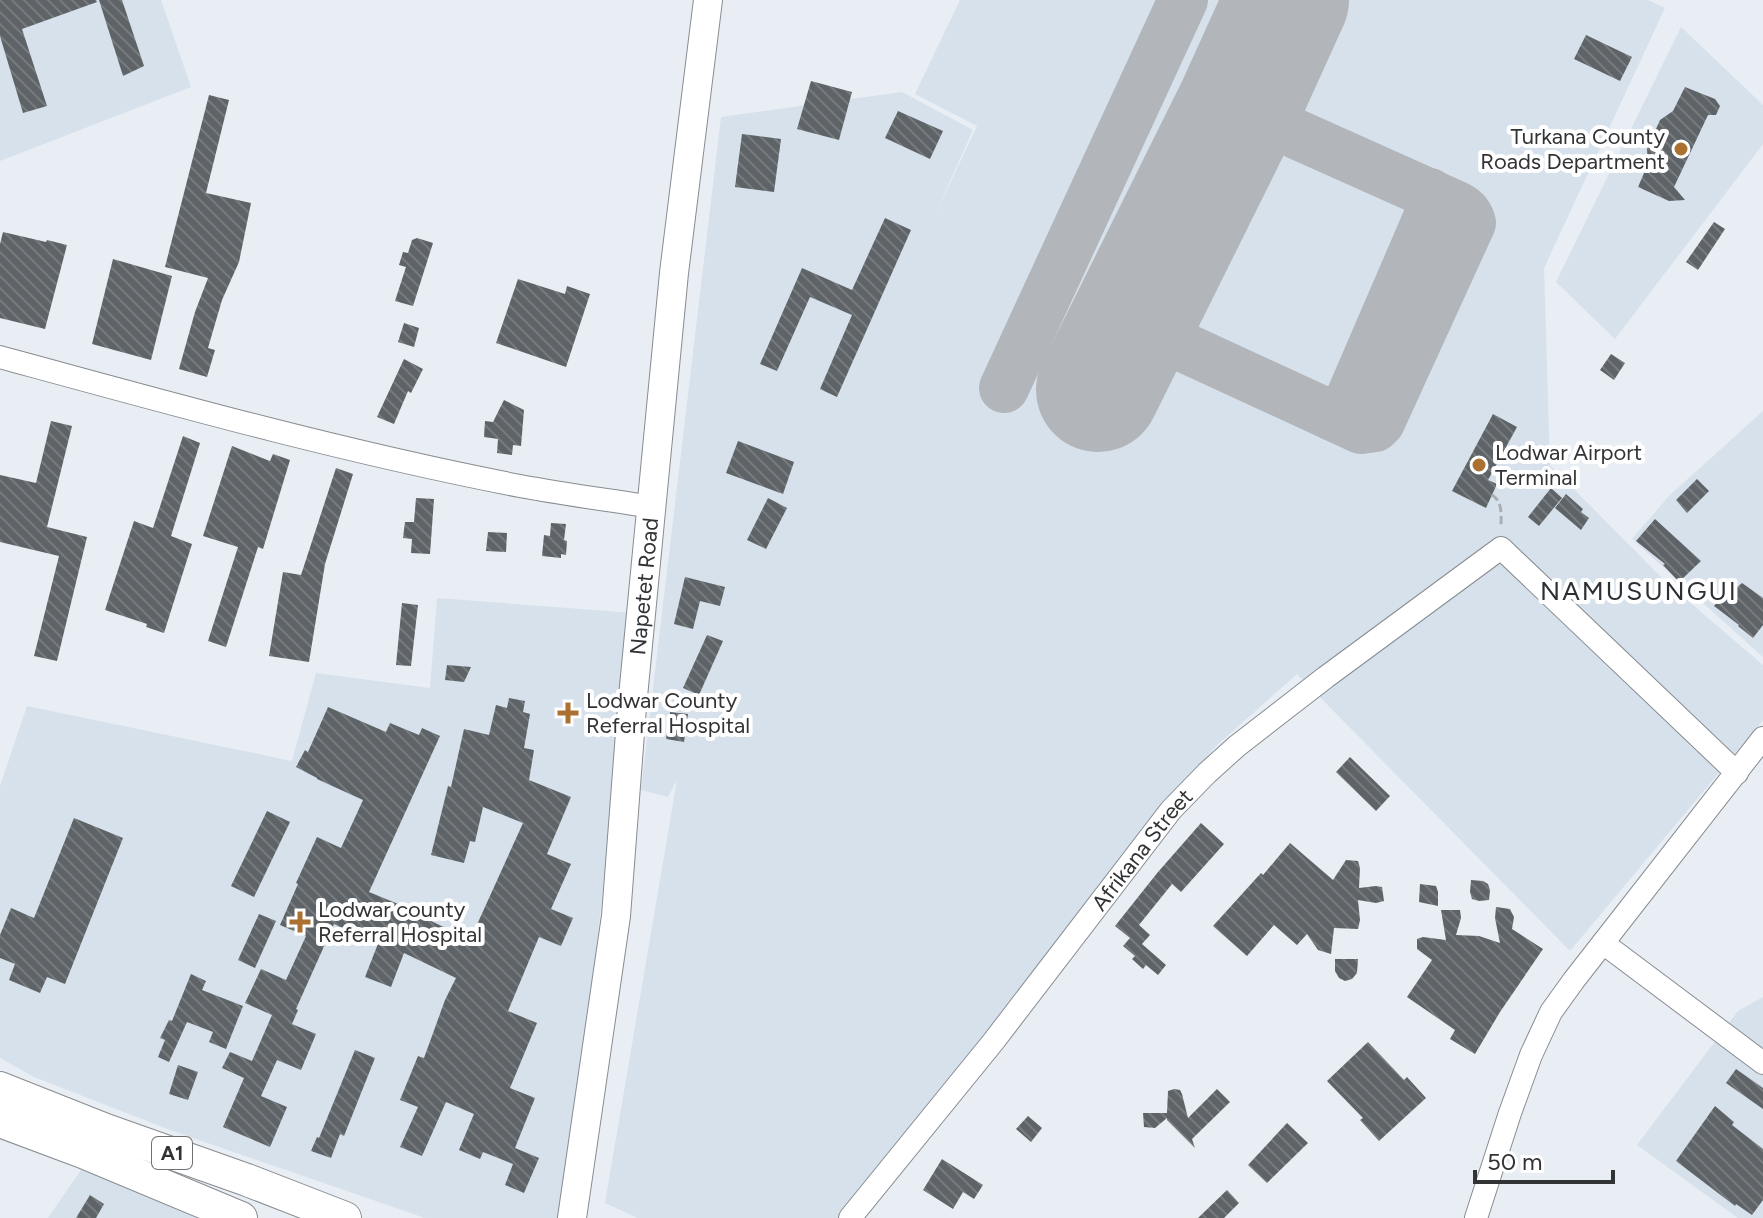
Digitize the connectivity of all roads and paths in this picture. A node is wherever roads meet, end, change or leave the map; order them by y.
1 (708, 0) edge
2 (0, 357) edge
3 (1492, 495) dead end
4 (652, 507) junction
5 (1501, 548) junction
6 (1763, 738) edge
7 (1737, 773) junction
8 (1603, 943) junction
9 (1763, 1063) edge
10 (0, 1088) edge
11 (0, 1121) edge
12 (241, 1218) edge
13 (345, 1218) edge
14 (572, 1218) edge
15 (850, 1218) edge
16 (1476, 1218) edge

1 - 4 main road, Napetet Road
2 - 4 street
3 - 5 path
4 - 14 main road, Napetet Road
5 - 7 street
5 - 15 street, Afrikana Street
6 - 7 street
7 - 8 street
8 - 9 street
8 - 16 street
10 - 13 highway, A1
11 - 12 highway, A1

